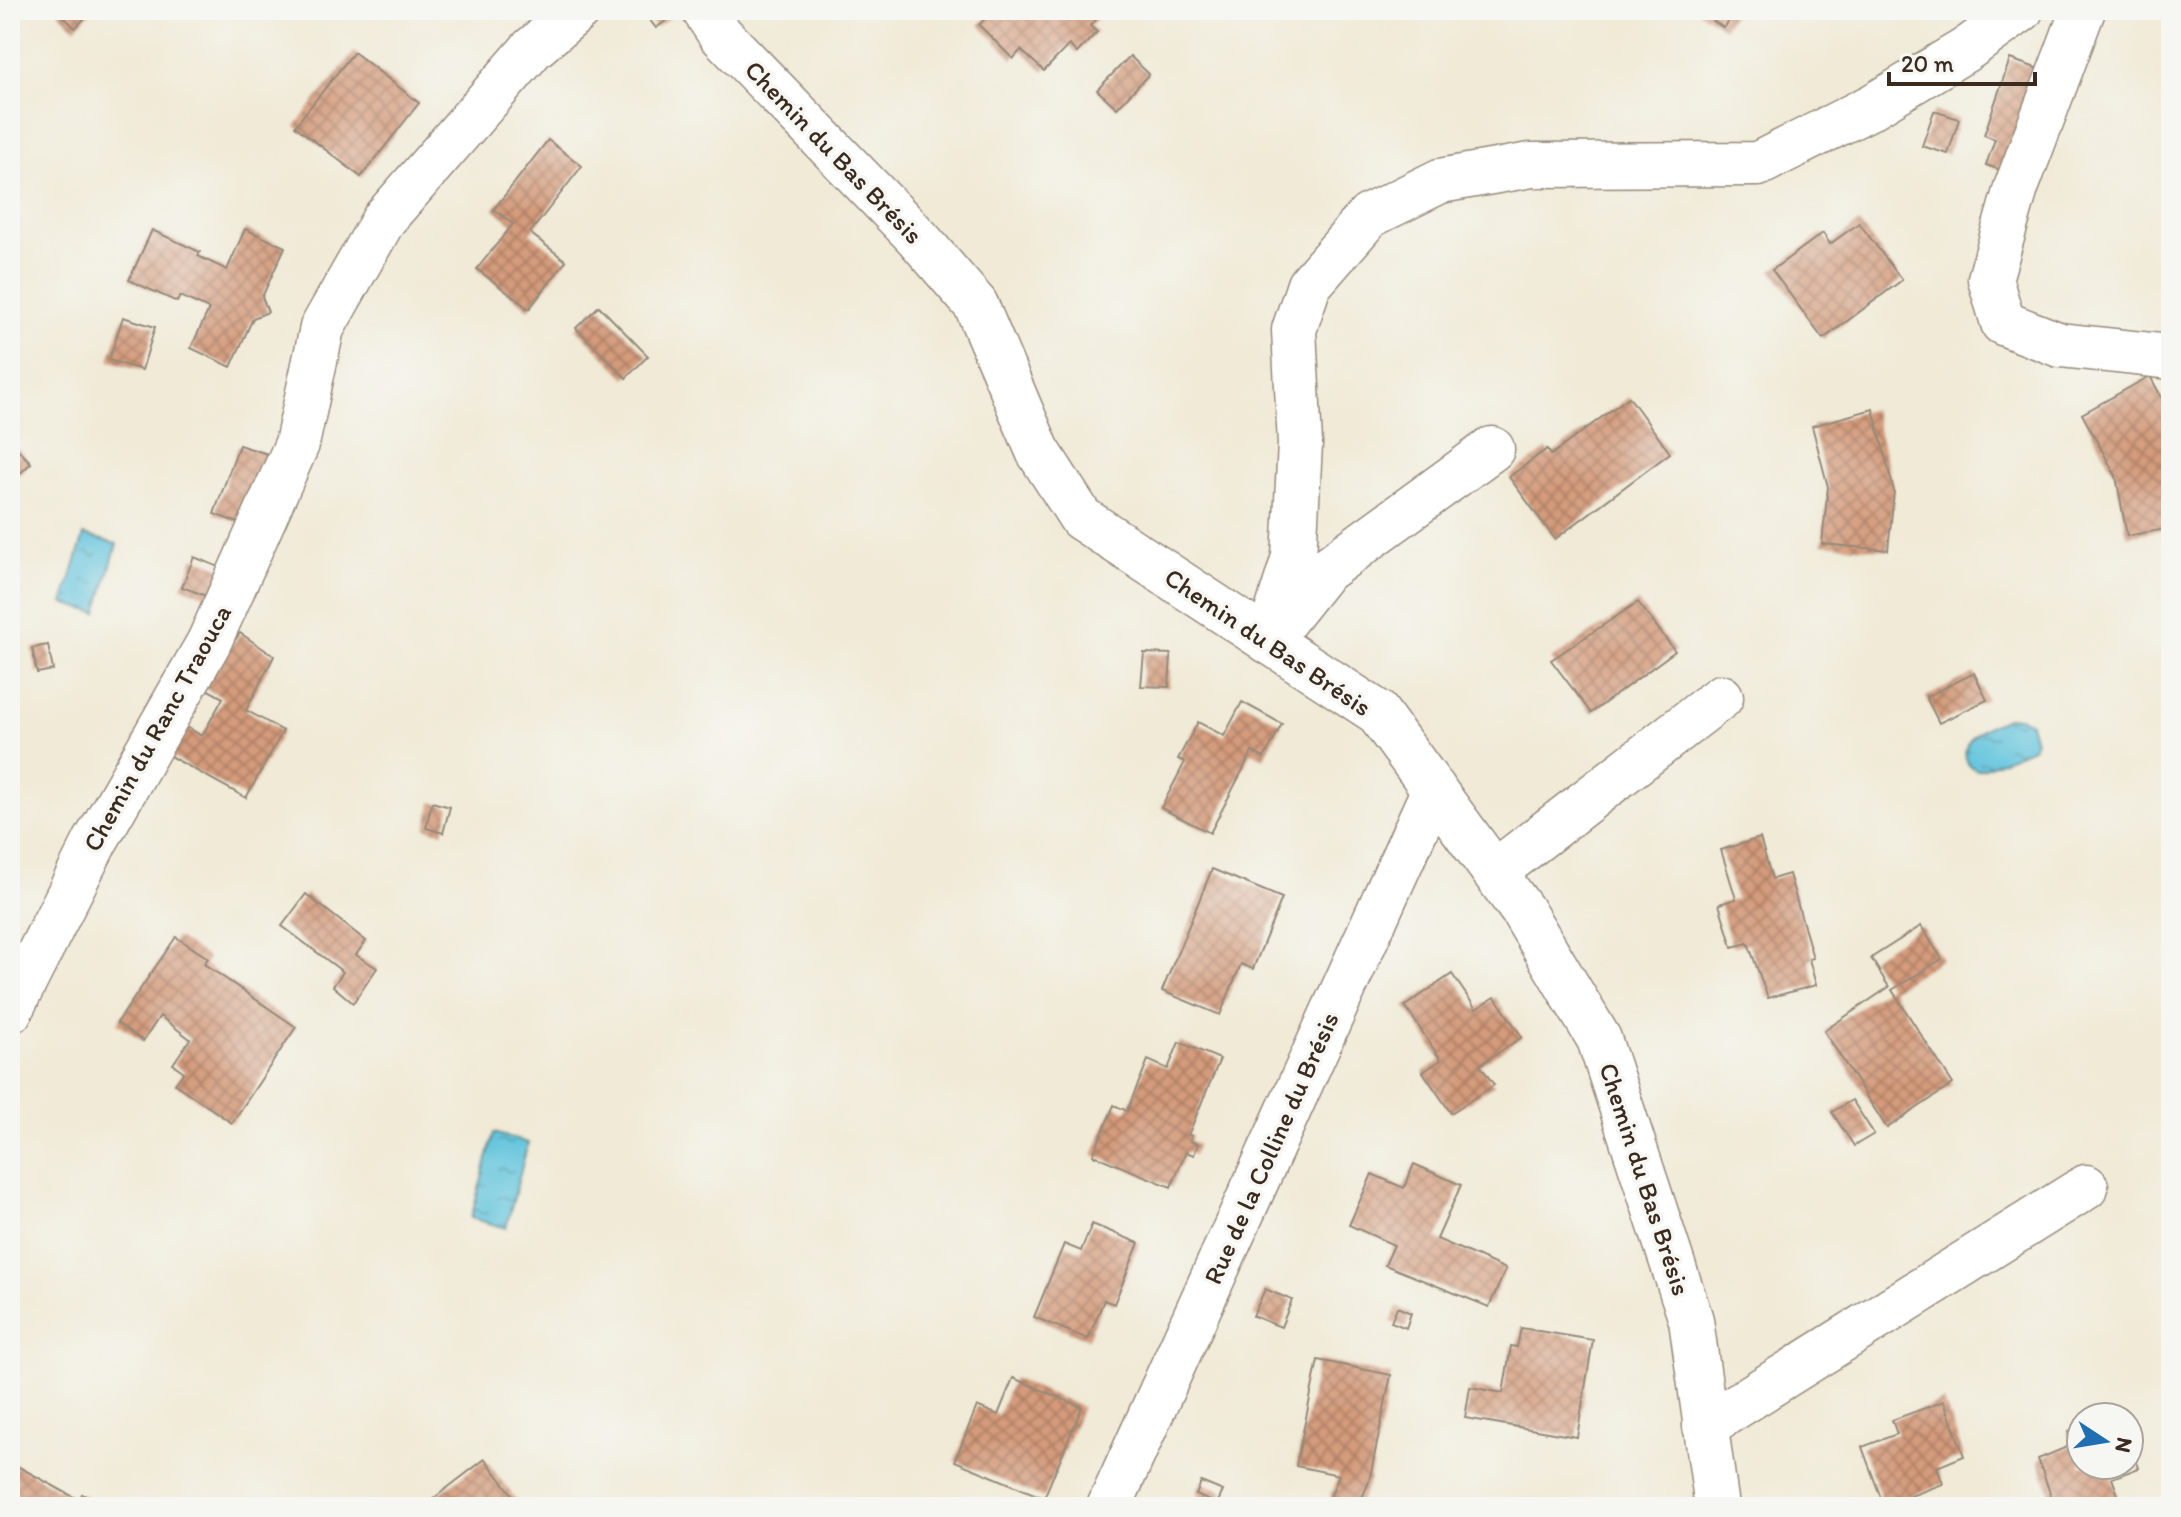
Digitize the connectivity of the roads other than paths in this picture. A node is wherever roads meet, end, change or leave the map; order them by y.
1 (578, 10) edge
2 (704, 10) edge
3 (2021, 10) edge
4 (2083, 10) edge
5 (2171, 357) edge
6 (1492, 449) dead end
7 (1268, 641) junction
8 (1721, 697) dead end
9 (1434, 789) junction
10 (1495, 872) junction
11 (10, 1011) edge
12 (2086, 1187) dead end
13 (1705, 1426) junction
14 (1109, 1507) edge
15 (1717, 1507) edge

1 - 11 street, Chemin du Ranc Traouca
2 - 7 street, Chemin du Bas Brésis
3 - 7 street
4 - 5 street
6 - 7 street
7 - 9 street, Chemin du Bas Brésis
8 - 10 street
9 - 10 street, Chemin du Bas Brésis
9 - 14 street, Rue de la Colline du Brésis
10 - 13 street, Chemin du Bas Brésis
12 - 13 street
13 - 15 street, Chemin du Bas Brésis

